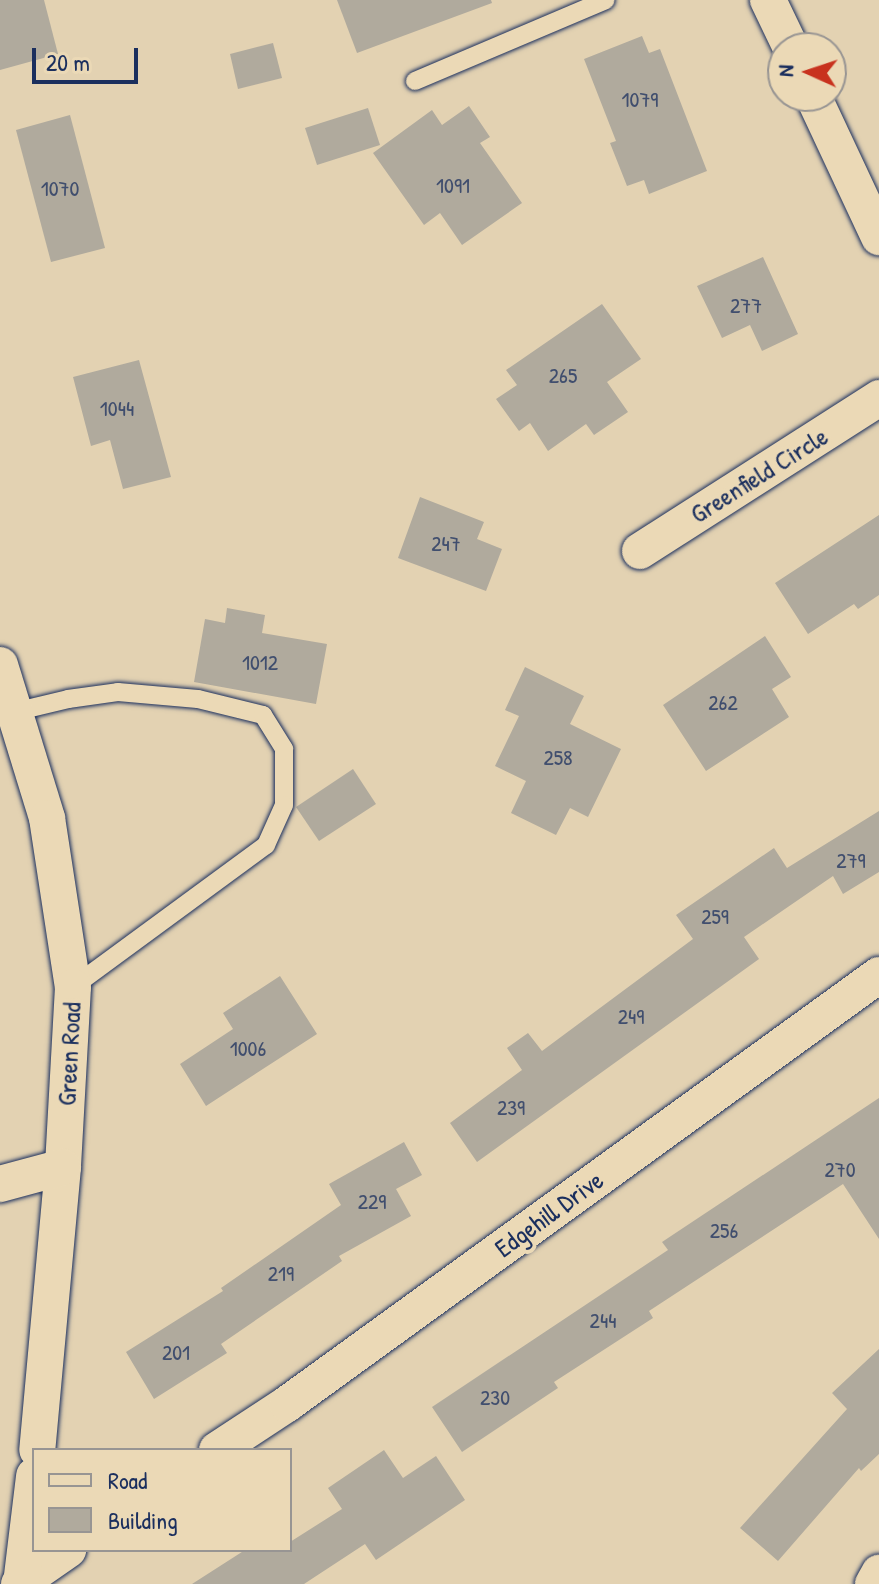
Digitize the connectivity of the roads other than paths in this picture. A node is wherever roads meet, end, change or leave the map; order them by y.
1 (606, 0) edge
2 (768, 0) edge
3 (783, 32) edge
4 (415, 81) dead end
5 (820, 112) edge
6 (879, 237) edge
7 (879, 398) edge
8 (640, 551) dead end
9 (0, 665) edge
10 (14, 712) junction
11 (879, 975) edge
12 (73, 987) junction
13 (63, 1167) junction
14 (0, 1184) edge
15 (37, 1448) edge
16 (220, 1448) edge
17 (32, 1492) edge
18 (65, 1552) edge
19 (879, 1573) edge
20 (21, 1583) edge
21 (873, 1584) edge

1 - 4 lane
2 - 3 street
5 - 6 street
7 - 8 street, Greenfield Circle
9 - 10 street, Green Road
10 - 12 street, Green Road
10 - 12 lane
11 - 16 street, Edgehill Drive
12 - 13 street, Green Road
13 - 14 street
13 - 15 street, Green Road
17 - 20 street
18 - 20 street
19 - 21 street

